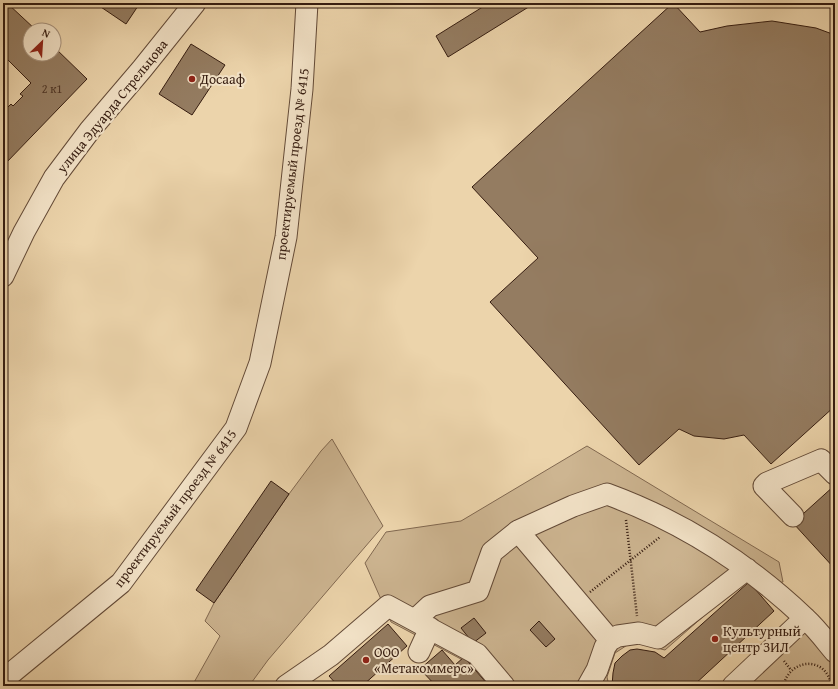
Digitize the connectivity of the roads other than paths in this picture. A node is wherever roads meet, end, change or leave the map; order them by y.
1 (195, 3) edge
2 (307, 3) edge
3 (3, 276) edge
4 (835, 474) edge
5 (793, 516) dead end
6 (518, 532) junction
7 (747, 569) junction
8 (805, 618) junction
9 (422, 624) junction
10 (610, 640) junction
11 (419, 652) dead end
12 (835, 652) edge
13 (3, 680) edge
14 (290, 685) edge
15 (504, 686) edge
16 (588, 686) edge
17 (733, 686) edge

1 - 3 street, улица Эдуарда Стрельцова
2 - 13 street, проектируемый проезд № 6415
4 - 5 street
6 - 7 street
6 - 9 street
6 - 10 street
7 - 8 street
7 - 10 street
8 - 12 street
8 - 17 street
9 - 11 street
9 - 14 street
9 - 15 street
10 - 16 street

